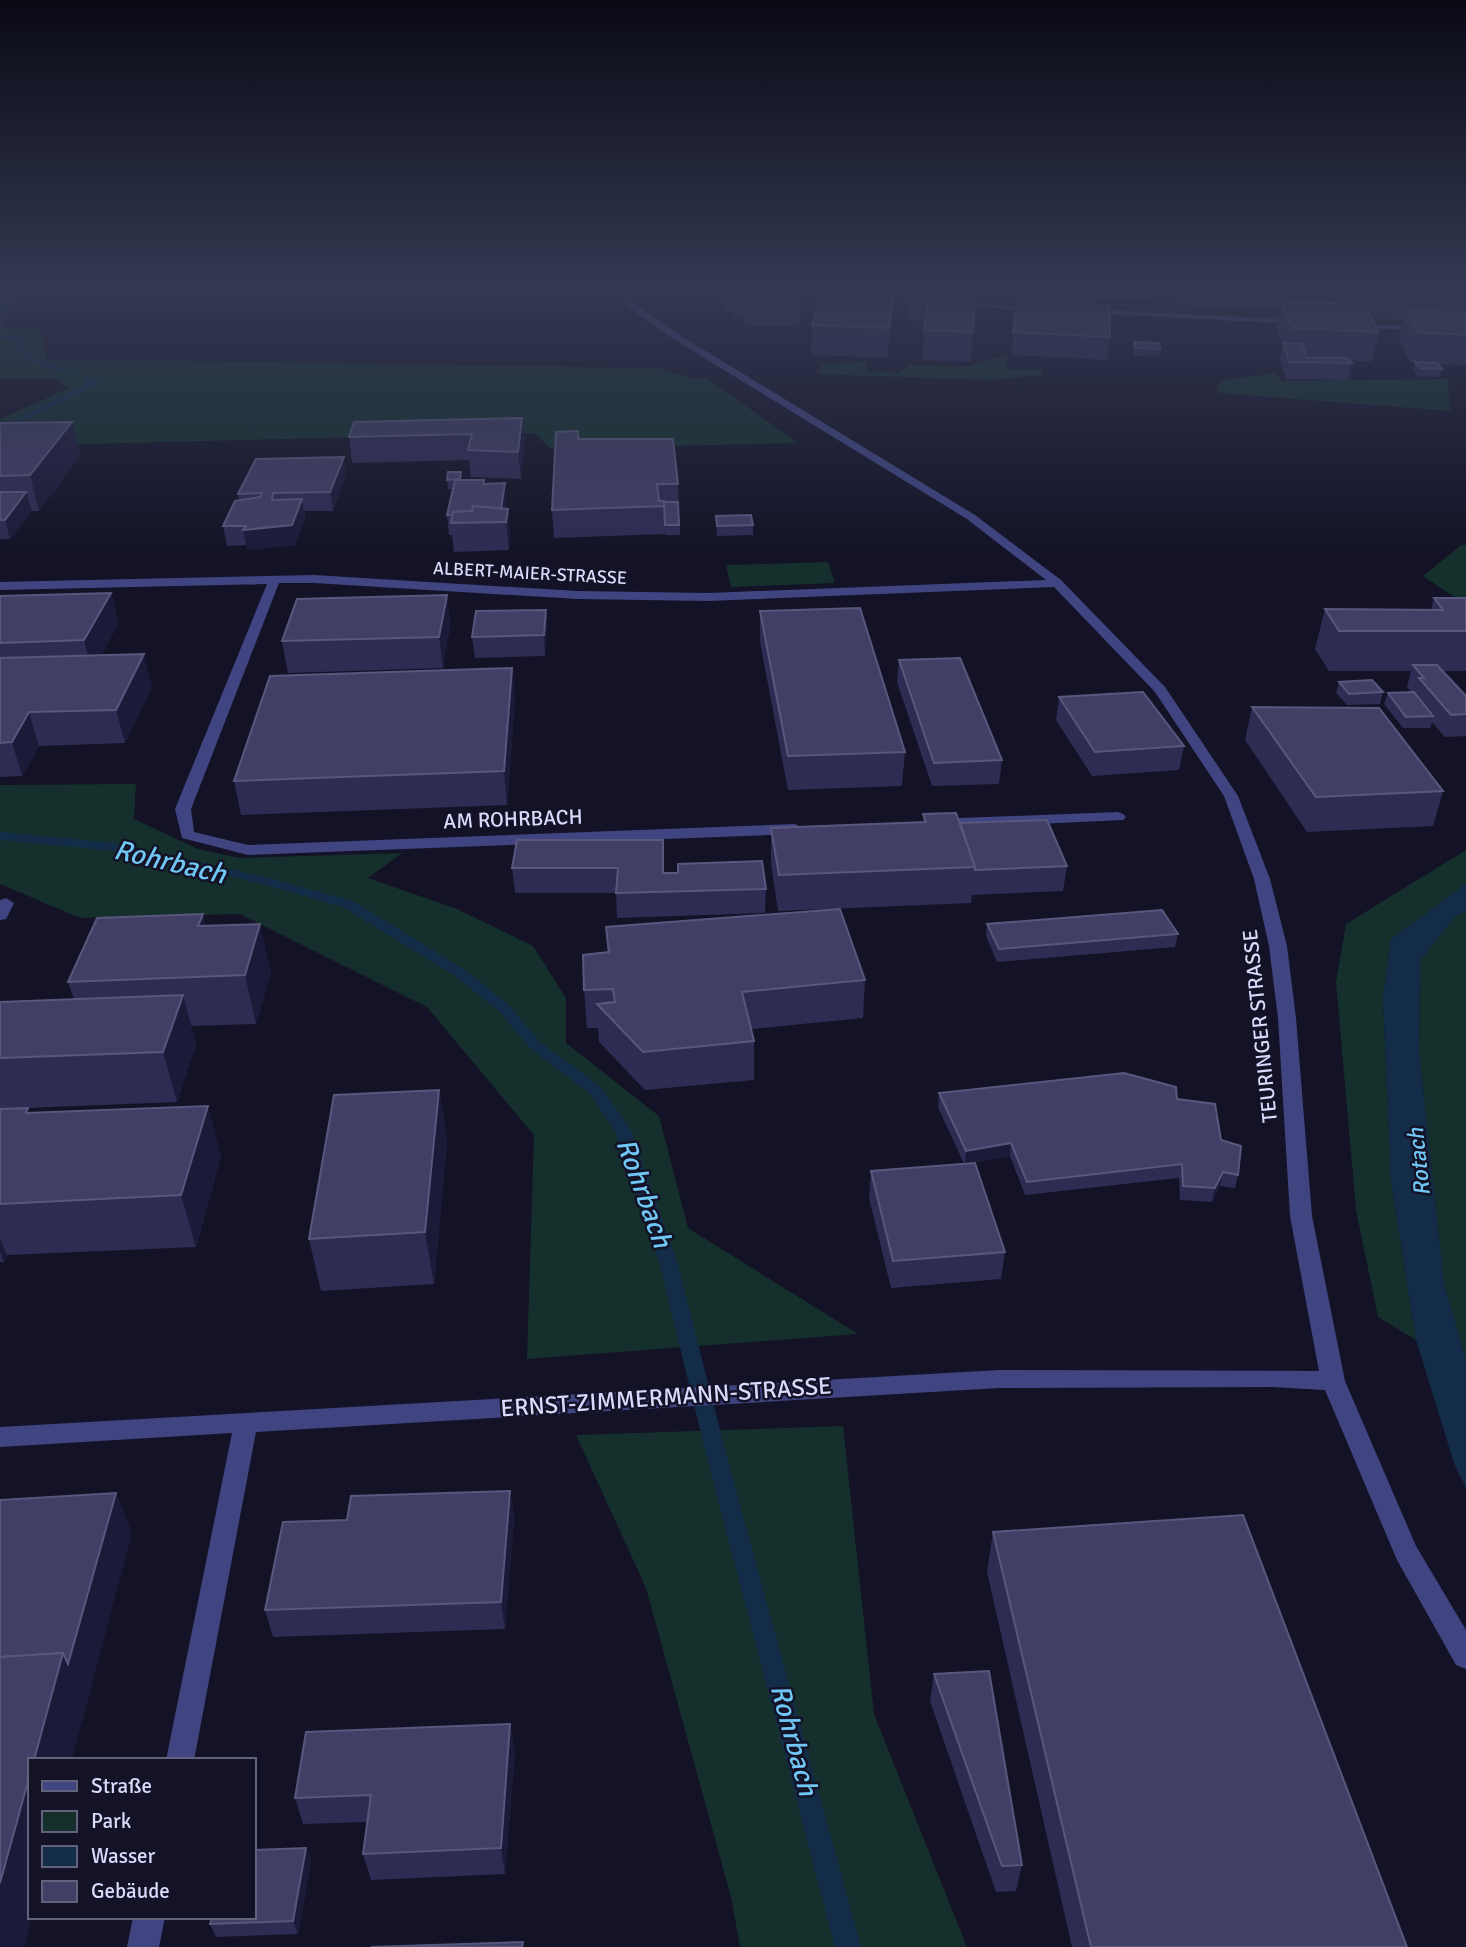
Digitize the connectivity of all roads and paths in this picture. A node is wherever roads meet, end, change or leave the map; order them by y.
1 (742, 377) edge
2 (275, 579) junction
3 (1057, 583) junction
4 (0, 586) edge
5 (1118, 817) dead end
6 (925, 824) edge
7 (814, 829) edge
8 (1333, 1381) junction
9 (246, 1423) junction
10 (0, 1437) edge
11 (1466, 1656) edge
12 (180, 1758) edge
13 (149, 1919) edge
14 (143, 1947) edge

1 - 3 street, TEURINGER STRASSE
2 - 3 street, ALBERT-MAIER-STRASSE
2 - 4 street, ALBERT-MAIER-STRASSE
2 - 7 street, AM ROHRBACH
3 - 8 street, TEURINGER STRASSE
5 - 6 street
8 - 9 street, ERNST-ZIMMERMANN-STRASSE
8 - 11 street, TEURINGER STRASSE
9 - 10 street, ERNST-ZIMMERMANN-STRASSE
9 - 12 street
13 - 14 street

